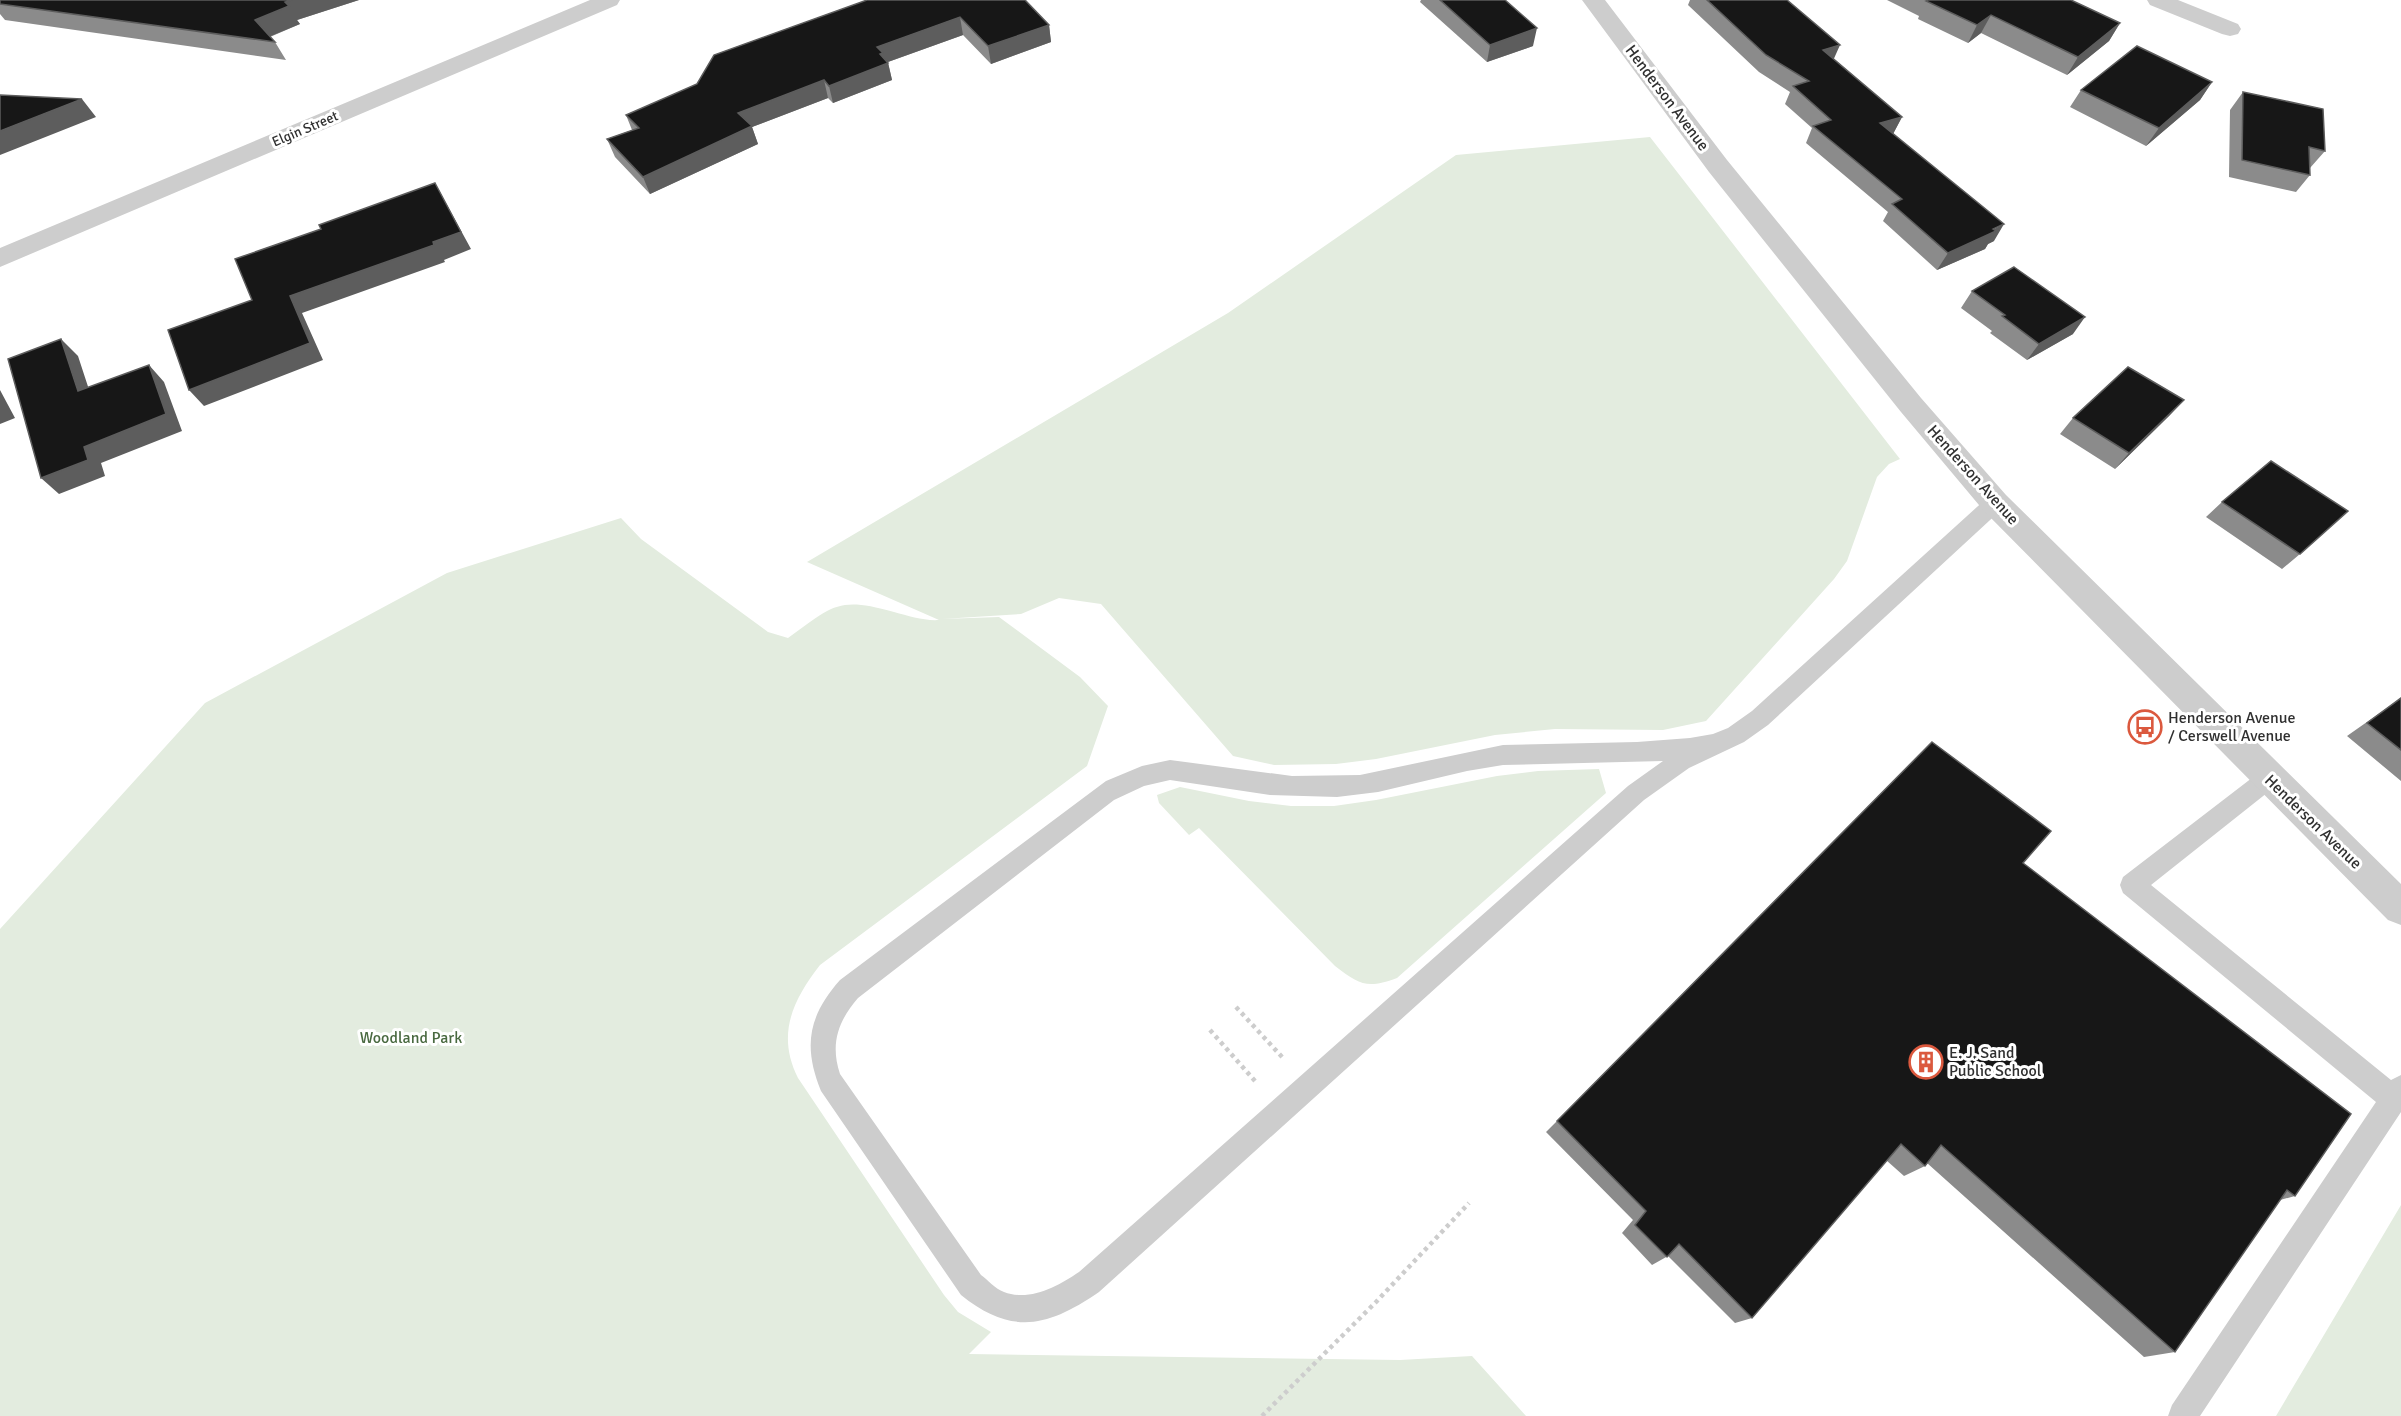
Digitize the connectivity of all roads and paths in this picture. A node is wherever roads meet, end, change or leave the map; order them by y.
1 (609, 0) edge
2 (1593, 0) edge
3 (2158, 0) edge
4 (2230, 29) dead end
5 (0, 258) edge
6 (1995, 502) junction
7 (1716, 744) junction
8 (2269, 778) junction
9 (2401, 908) edge
10 (1236, 1007) dead end
11 (1210, 1030) dead end
12 (1287, 1063) dead end
13 (1261, 1087) dead end
14 (2397, 1093) edge
15 (1469, 1203) dead end
16 (1262, 1416) edge
17 (2183, 1416) edge

1 - 5 street, Elgin Street
2 - 6 street, Henderson Avenue
3 - 4 street
6 - 7 lane
6 - 8 street, Henderson Avenue
7 - 7 lane
8 - 9 street, Henderson Avenue
8 - 14 lane
10 - 12 path
11 - 13 path
14 - 17 lane
15 - 16 path

